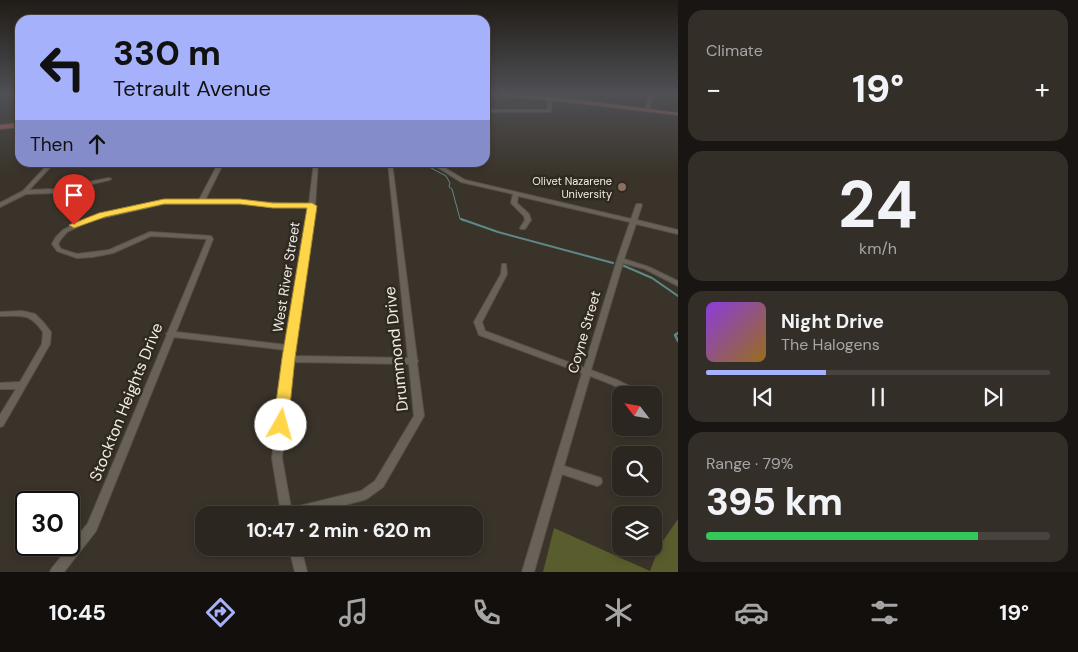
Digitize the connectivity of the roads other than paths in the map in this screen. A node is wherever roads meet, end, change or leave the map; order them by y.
1 (15, 126) edge
2 (0, 127) edge
3 (48, 167) edge
4 (219, 167) edge
5 (316, 167) edge
6 (390, 167) edge
7 (439, 167) edge
8 (109, 179) dead end
9 (25, 192) junction
10 (516, 194) junction
11 (201, 202) junction
12 (0, 205) edge
13 (312, 206) junction
14 (639, 206) dead end
15 (634, 221) junction
16 (523, 228) dead end
17 (678, 232) edge
18 (620, 260) junction
19 (504, 265) dead end
20 (678, 284) edge
21 (0, 314) edge
22 (170, 334) junction
23 (290, 348) junction
24 (288, 358) junction
25 (414, 361) junction
26 (588, 372) junction
27 (22, 385) junction
28 (0, 386) edge
29 (622, 386) edge
30 (0, 423) edge
31 (558, 468) junction
32 (597, 481) dead end
33 (285, 506) edge
34 (321, 506) edge
35 (297, 556) edge
36 (56, 572) edge
37 (301, 572) edge
38 (528, 572) edge

1 - 2 main road
3 - 9 street
4 - 11 street
5 - 13 street, West River Street
6 - 25 street, Drummond Drive
7 - 10 street
8 - 9 street
9 - 12 street
10 - 15 street
10 - 16 street
11 - 13 street
11 - 22 street, Stockton Heights Drive
13 - 23 street, West River Street
14 - 15 street, Coyne Street
15 - 17 street
15 - 18 street, Coyne Street
18 - 20 street
18 - 26 street, Coyne Street
19 - 26 street
21 - 27 street
22 - 23 street
22 - 36 street, Stockton Heights Drive
23 - 24 street, West River Street
24 - 25 street
24 - 33 street, West River Street
25 - 34 street, Drummond Drive
26 - 29 street
26 - 31 street, Coyne Street
27 - 28 street
27 - 30 street
31 - 32 street
31 - 38 street, Coyne Street
35 - 37 street

